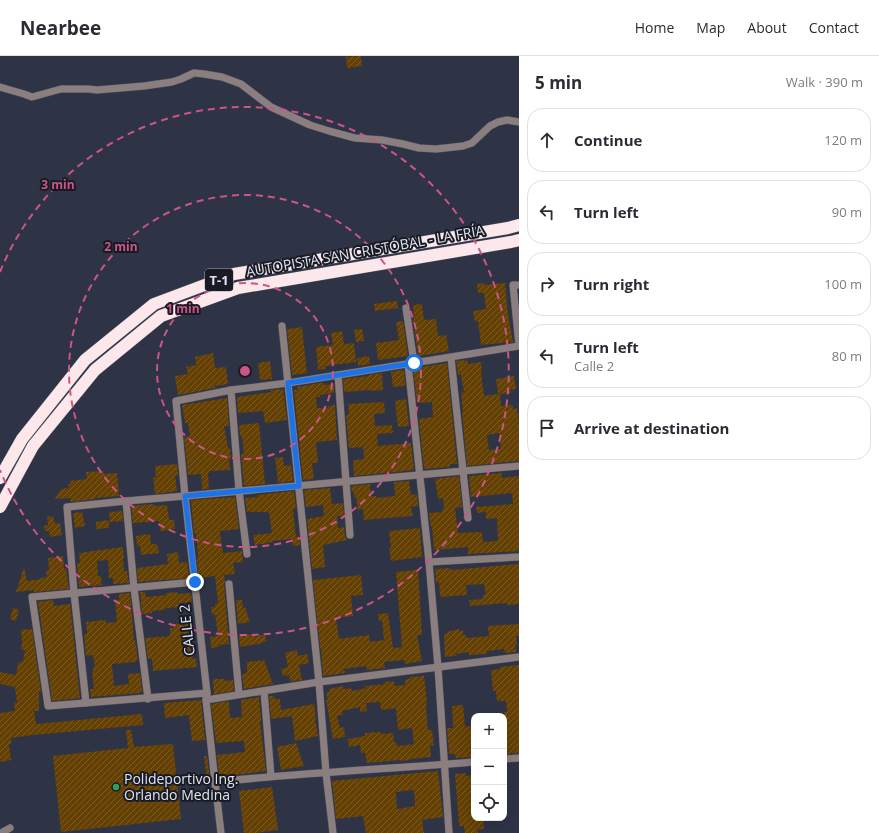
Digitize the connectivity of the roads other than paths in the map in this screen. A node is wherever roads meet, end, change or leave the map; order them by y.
1 (0, 87) edge
2 (519, 122) edge
3 (519, 225) edge
4 (519, 240) edge
5 (516, 285) edge
6 (406, 308) dead end
7 (282, 326) dead end
8 (519, 345) edge
9 (451, 358) junction
10 (411, 364) junction
11 (338, 375) junction
12 (288, 383) junction
13 (231, 390) junction
14 (519, 466) edge
15 (463, 471) junction
16 (420, 475) junction
17 (0, 478) edge
18 (346, 482) junction
19 (299, 486) junction
20 (240, 491) junction
21 (185, 496) junction
22 (126, 501) junction
23 (0, 507) edge
24 (468, 518) dead end
25 (350, 535) dead end
26 (247, 554) dead end
27 (519, 557) edge
28 (429, 562) junction
29 (195, 582) junction
30 (228, 584) dead end
31 (134, 588) junction
32 (74, 593) junction
33 (519, 658) edge
34 (438, 667) junction
35 (319, 682) junction
36 (264, 691) junction
37 (239, 694) junction
38 (206, 697) junction
39 (148, 699) junction
40 (86, 703) junction
41 (519, 758) edge
42 (507, 759) edge
43 (471, 762) edge
44 (445, 764) junction
45 (326, 773) junction
46 (272, 776) junction
47 (214, 782) junction
48 (10, 828) dead end
49 (1, 833) edge
50 (221, 833) edge
51 (333, 833) edge
52 (450, 833) edge

1 - 2 street
3 - 17 highway, AUTOPISTA SAN CRISTÓBAL - LA FRÍA / T-1
4 - 23 highway, AUTOPISTA SAN CRISTÓBAL - LA FRÍA / T-1
5 - 8 street
6 - 10 street
7 - 12 street
8 - 9 street
9 - 10 street
9 - 15 street
10 - 11 street
10 - 16 street
11 - 12 street
11 - 18 street
12 - 13 street
12 - 19 street
13 - 20 street
13 - 21 street, CALLE 2
14 - 15 street
15 - 16 street
15 - 24 street
16 - 18 street
16 - 28 street
18 - 19 street
18 - 25 street
19 - 20 street
19 - 35 street
20 - 21 street
20 - 26 street
21 - 22 street
21 - 29 street, CALLE 2
22 - 31 street
22 - 32 street
27 - 28 street
28 - 34 street
29 - 31 street
29 - 38 street, CALLE 2
30 - 37 street
31 - 32 street
31 - 39 street
32 - 40 street
32 - 40 street
33 - 34 street
34 - 35 street
34 - 44 street
35 - 36 street
35 - 45 street
36 - 37 street
36 - 46 street
37 - 38 street
38 - 39 street
38 - 47 street, CALLE 2
39 - 40 street
41 - 42 street
43 - 44 street
44 - 45 street
44 - 52 street
45 - 46 street
45 - 51 street
46 - 47 street
47 - 50 street, CALLE 2
48 - 49 street

